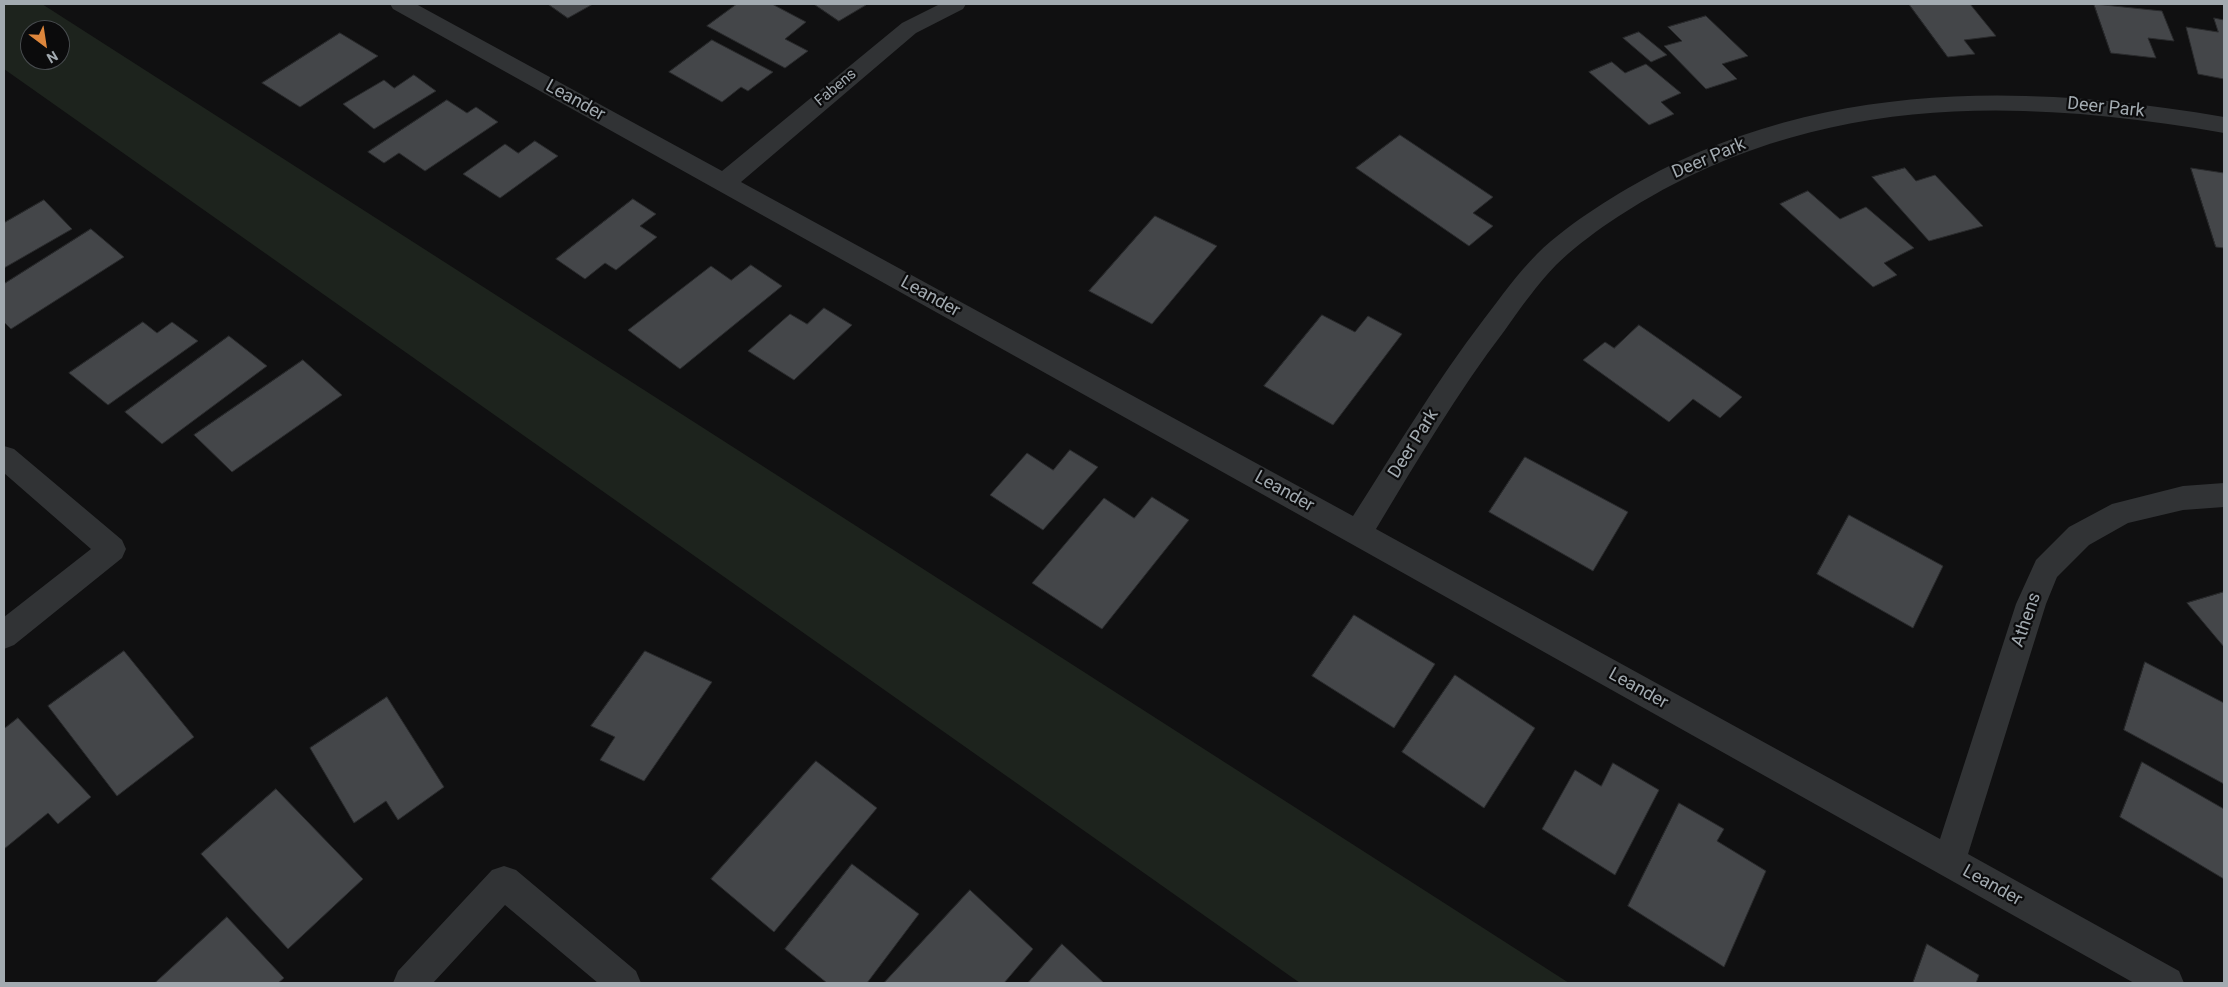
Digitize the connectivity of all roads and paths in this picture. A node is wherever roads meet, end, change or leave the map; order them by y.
1 (956, 4) edge
2 (409, 6) edge
3 (2224, 125) edge
4 (724, 183) junction
5 (4, 458) edge
6 (2224, 495) edge
7 (1358, 533) junction
8 (4, 635) edge
9 (1949, 862) junction
10 (410, 983) edge
11 (624, 983) edge
12 (2167, 983) edge

1 - 4 street, Fabens
2 - 4 street, Leander
3 - 7 street, Deer Park
4 - 7 street, Leander
5 - 8 street
6 - 9 street, Athens
7 - 9 street, Leander
9 - 12 street, Leander
10 - 11 street

